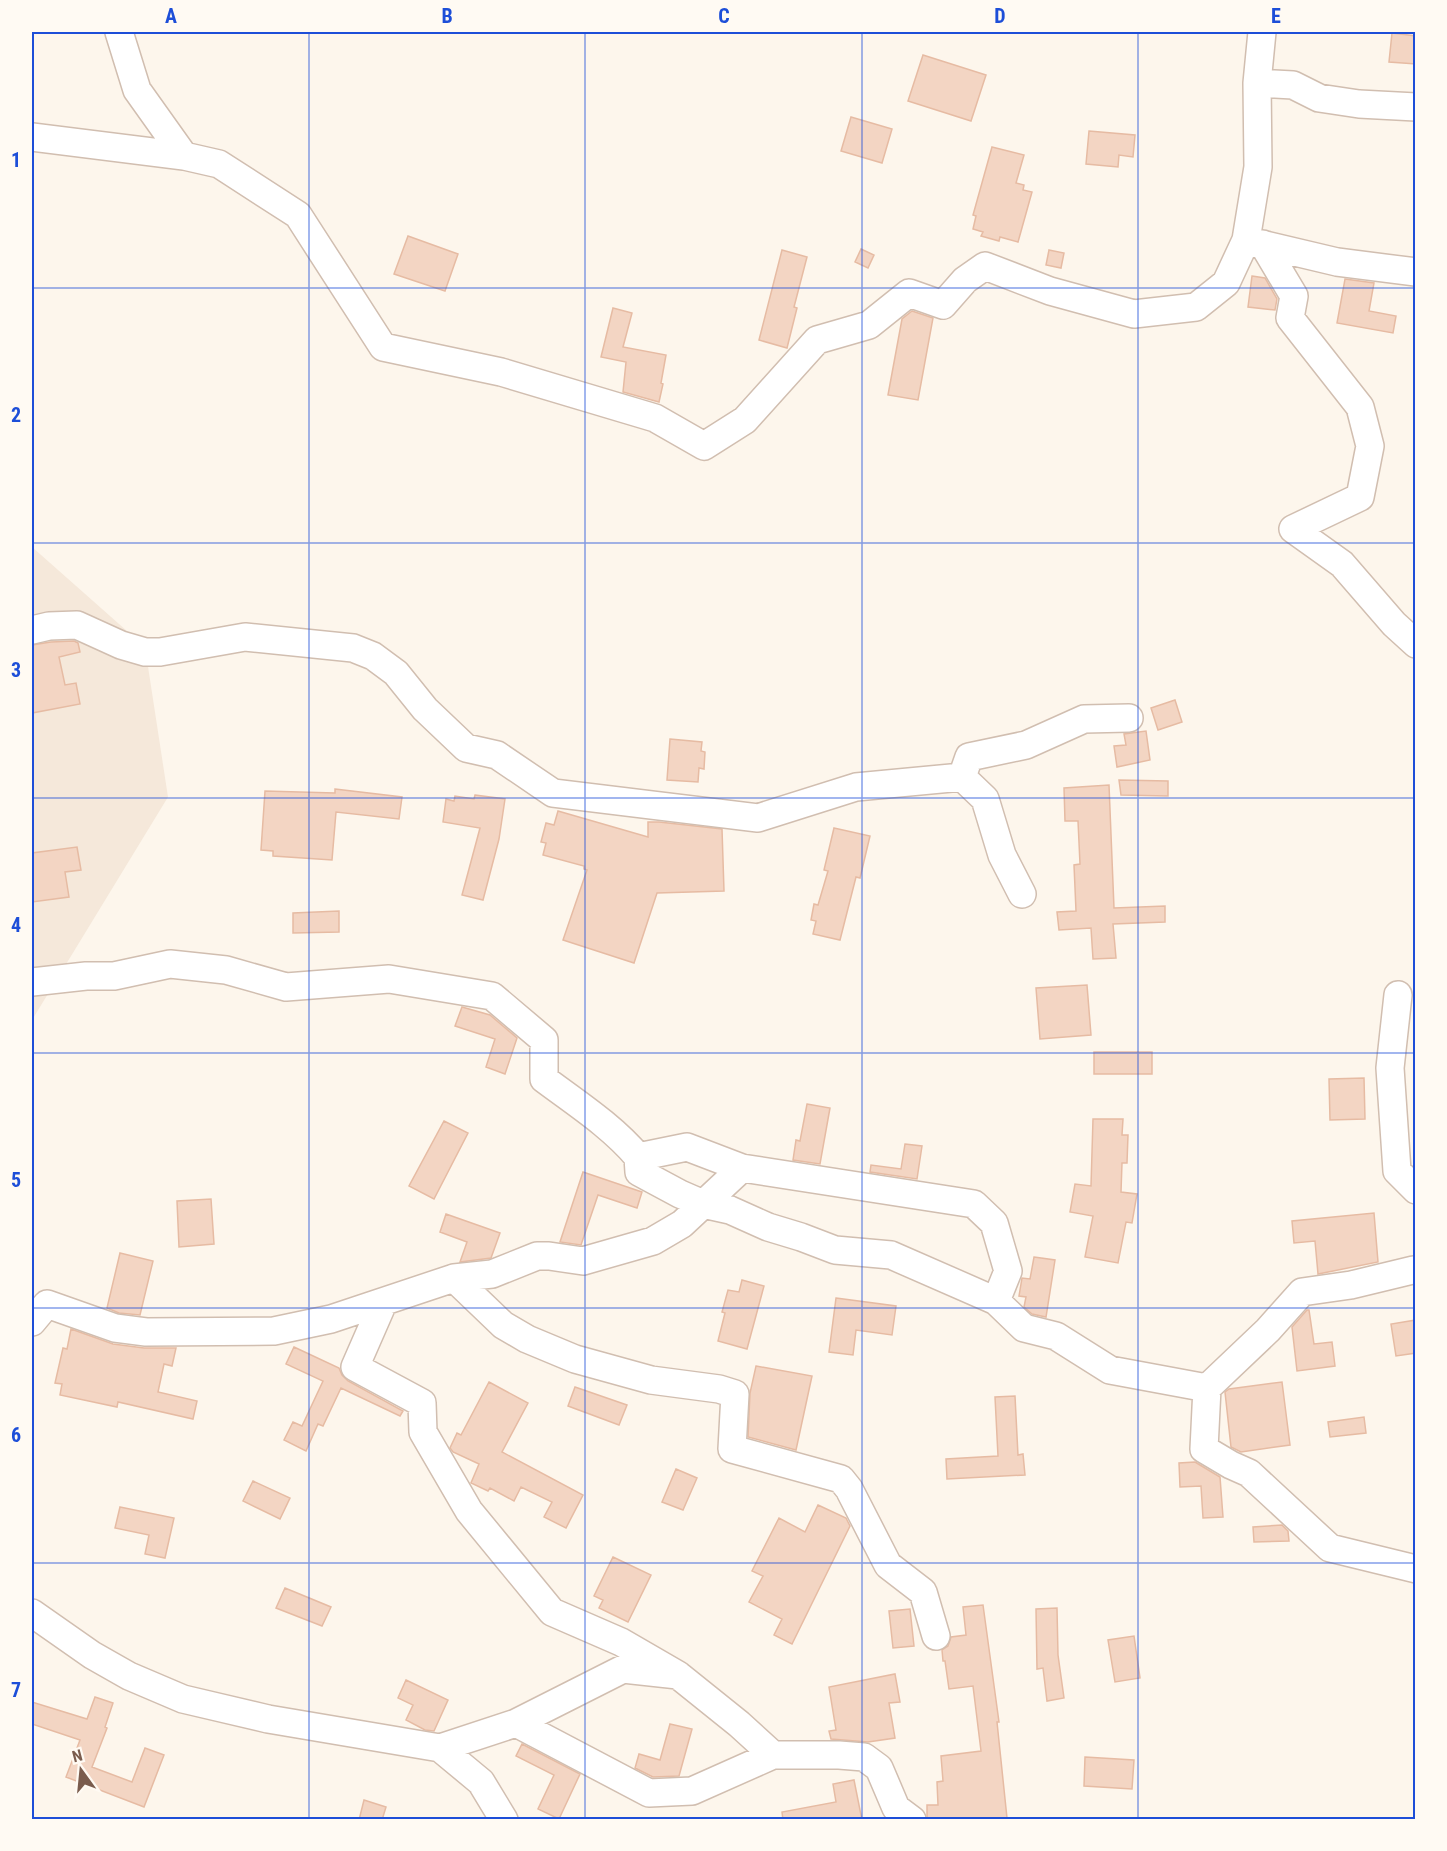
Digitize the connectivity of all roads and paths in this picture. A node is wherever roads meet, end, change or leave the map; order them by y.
1 (119, 32) edge
2 (1262, 32) edge
3 (1257, 83) junction
4 (1416, 107) edge
5 (32, 137) edge
6 (184, 156) junction
7 (1254, 242) junction
8 (1416, 272) edge
9 (32, 630) edge
10 (1416, 644) edge
11 (1129, 718) dead end
12 (962, 777) junction
13 (1022, 894) dead end
14 (32, 982) edge
15 (1398, 995) dead end
16 (638, 1157) junction
17 (742, 1168) junction
18 (1416, 1190) edge
19 (703, 1204) junction
20 (1413, 1270) dead end
21 (454, 1278) junction
22 (996, 1301) junction
23 (383, 1303) junction
24 (32, 1322) edge
25 (1207, 1388) junction
26 (1416, 1569) edge
27 (32, 1613) edge
28 (936, 1636) dead end
29 (678, 1675) junction
30 (516, 1724) junction
31 (440, 1748) junction
32 (773, 1755) junction
33 (504, 1820) edge
34 (912, 1820) edge

1 - 6 street
2 - 3 street
3 - 4 street
3 - 7 street
5 - 6 street
6 - 7 street
7 - 8 street
7 - 10 street
9 - 12 street
11 - 12 street
12 - 13 street
14 - 16 street
15 - 18 street
16 - 17 street
16 - 19 street
17 - 19 street
17 - 22 street
19 - 21 street
19 - 22 street
20 - 25 street
21 - 23 street
21 - 28 street
22 - 25 street
23 - 24 street
23 - 29 street
25 - 26 street
27 - 31 street
29 - 30 street
29 - 32 street
30 - 31 street
30 - 32 street
31 - 33 street
32 - 34 street

